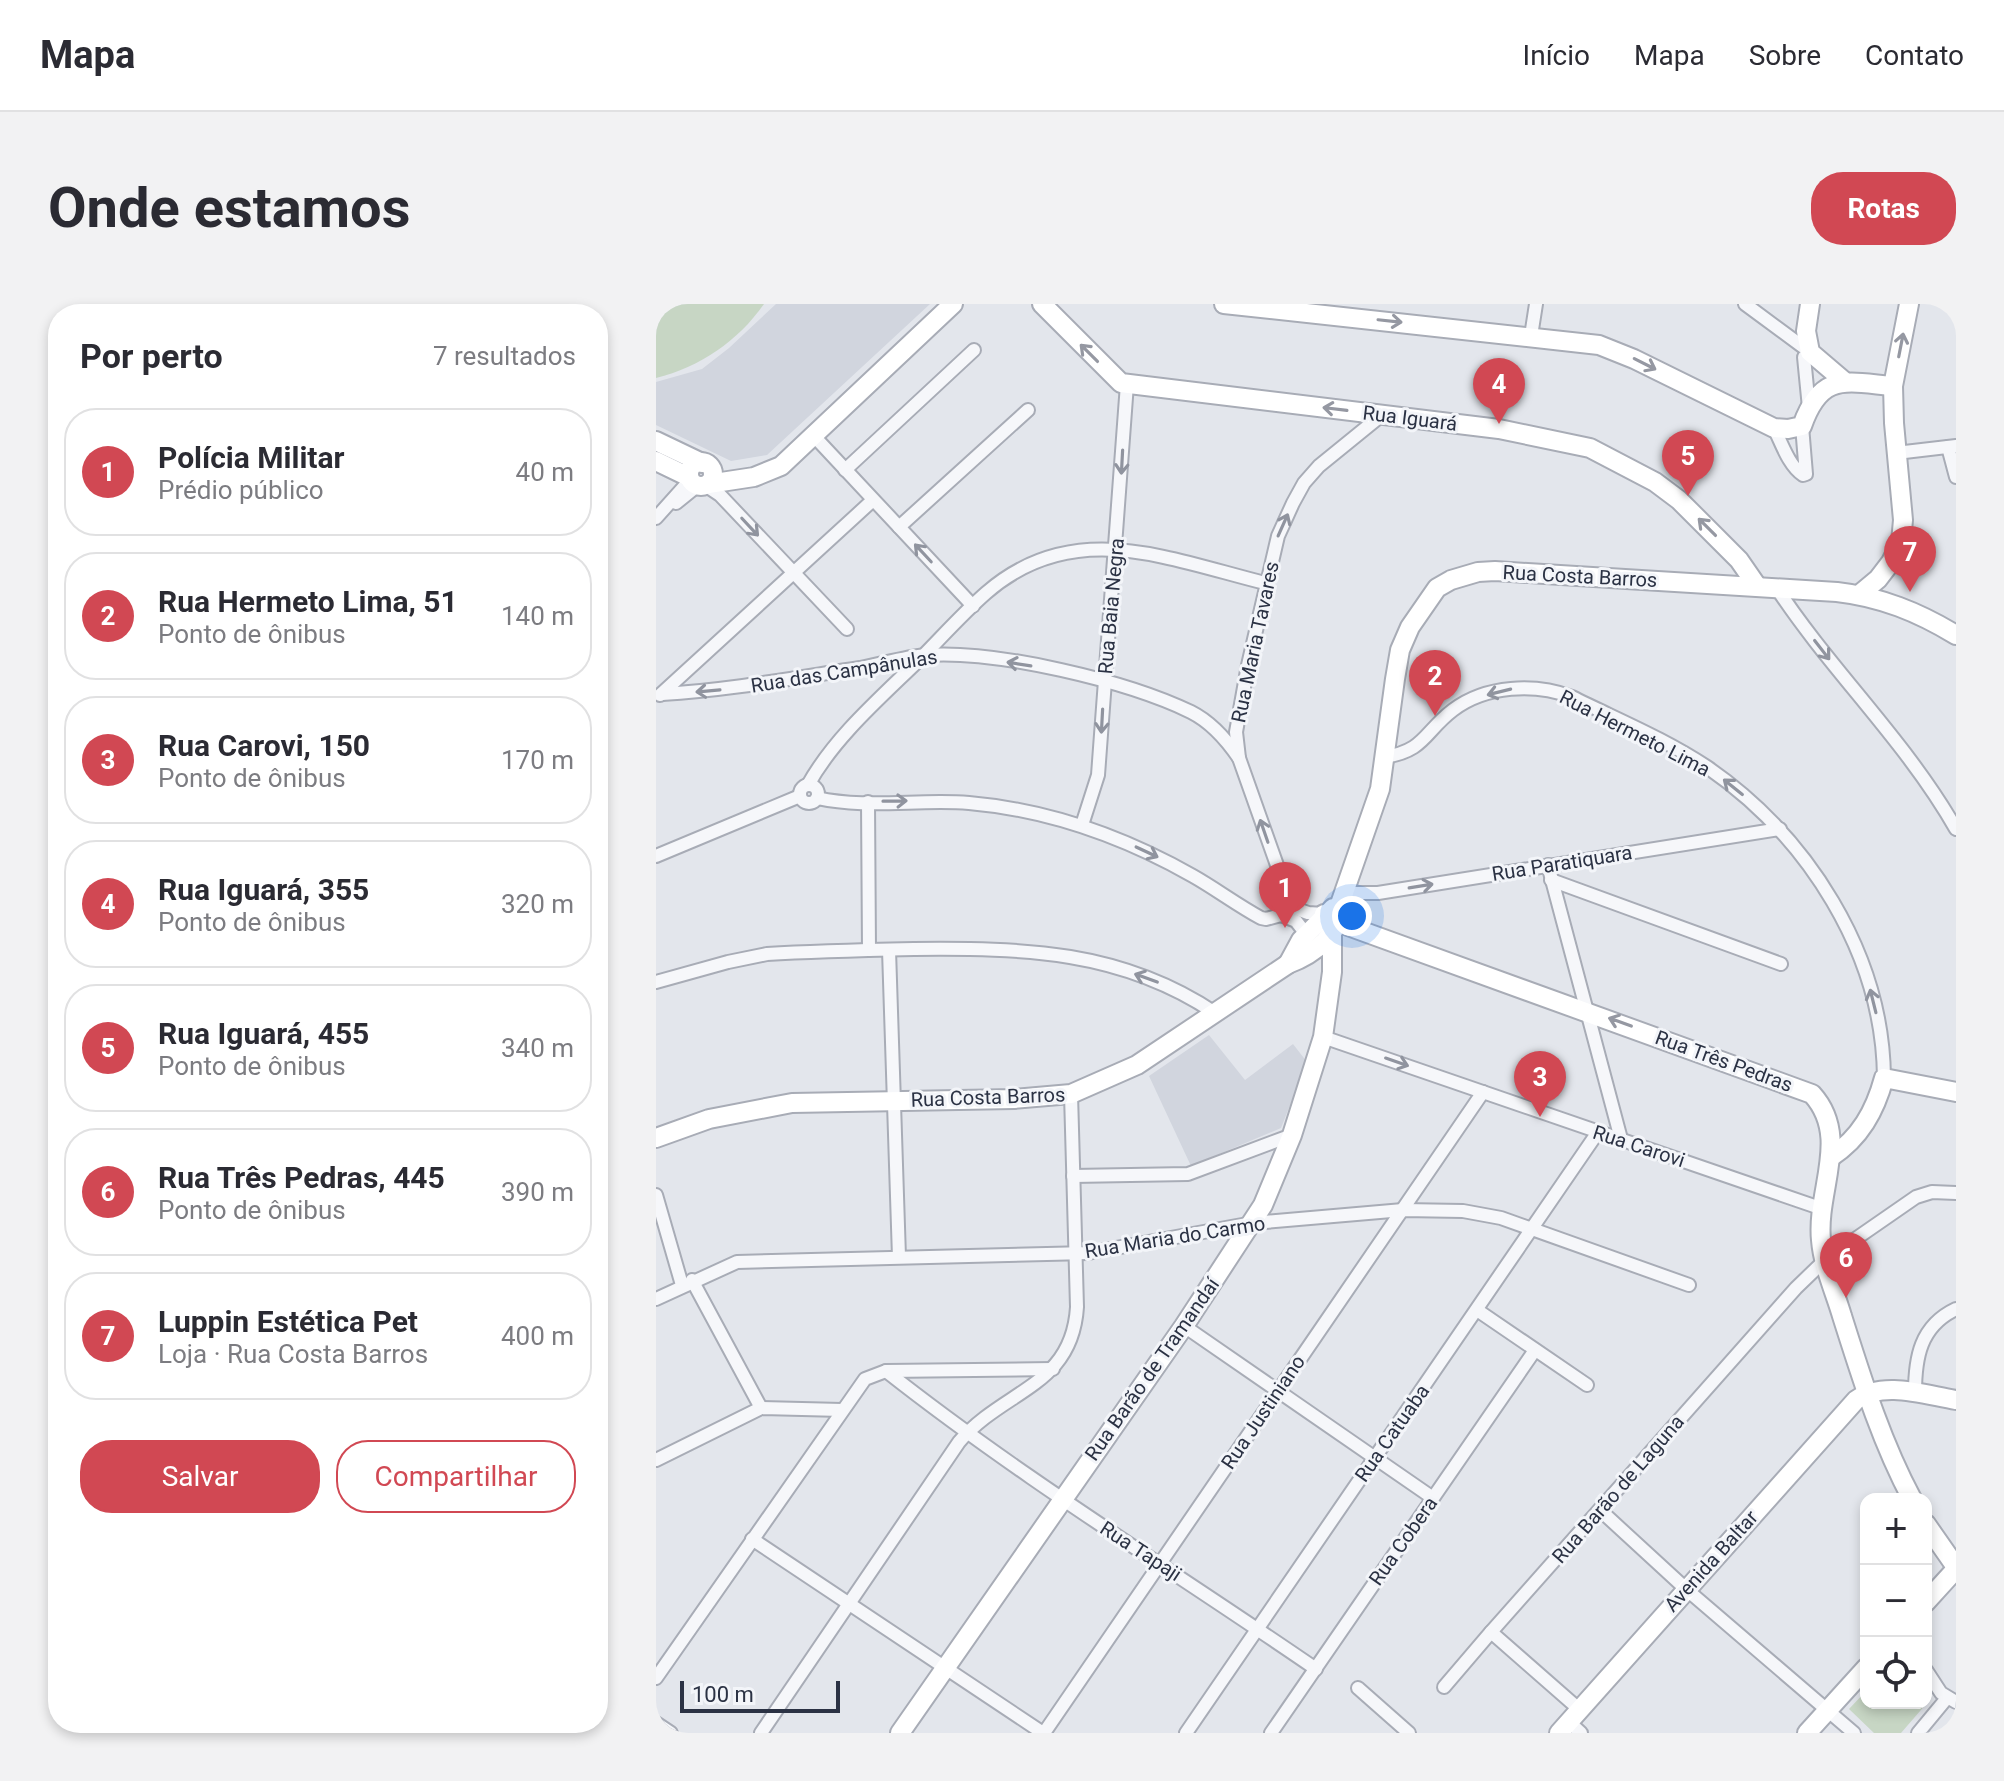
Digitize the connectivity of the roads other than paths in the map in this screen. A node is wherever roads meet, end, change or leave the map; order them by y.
1 (953, 304) edge
2 (1042, 304) edge
3 (1224, 304) edge
4 (1536, 304) edge
5 (1745, 304) edge
6 (1909, 304) edge
7 (1285, 307) edge
8 (1809, 312) edge
9 (1779, 329) junction
10 (1531, 336) junction
11 (974, 350) dead end
12 (1807, 355) junction
13 (1805, 376) junction
14 (1838, 383) junction
15 (1127, 384) junction
16 (1893, 386) junction
17 (1028, 410) dead end
18 (1383, 414) junction
19 (1806, 417) junction
20 (1774, 428) junction
21 (656, 441) edge
22 (807, 442) junction
23 (1952, 446) edge
24 (1896, 453) junction
25 (656, 461) edge
26 (845, 470) junction
27 (1956, 477) edge
28 (700, 478) junction
29 (873, 500) junction
30 (660, 515) edge
31 (899, 527) junction
32 (1117, 548) junction
33 (793, 573) junction
34 (1265, 583) junction
35 (1766, 587) junction
36 (1860, 594) junction
37 (973, 606) junction
38 (847, 629) dead end
39 (1956, 635) edge
40 (923, 655) junction
41 (1104, 682) junction
42 (659, 696) edge
43 (1384, 757) junction
44 (1239, 758) junction
45 (808, 785) junction
46 (800, 796) junction
47 (817, 798) junction
48 (868, 802) junction
49 (1082, 825) junction
50 (1780, 829) junction
51 (1956, 829) edge
52 (656, 856) edge
53 (1548, 865) junction
54 (1551, 880) junction
55 (1284, 910) junction
56 (1336, 913) junction
57 (1311, 941) junction
58 (869, 950) junction
59 (889, 950) junction
60 (1781, 964) dead end
61 (1332, 972) junction
62 (656, 982) edge
63 (1587, 1010) junction
64 (1215, 1013) junction
65 (1323, 1037) junction
66 (1884, 1078) junction
67 (1483, 1092) junction
68 (1956, 1092) edge
69 (1071, 1094) junction
70 (896, 1100) junction
71 (1598, 1132) junction
72 (1292, 1135) junction
73 (656, 1138) edge
74 (1621, 1139) junction
75 (1831, 1157) junction
76 (1073, 1176) junction
77 (1956, 1193) edge
78 (656, 1195) edge
79 (1820, 1208) junction
80 (1403, 1210) junction
81 (1253, 1223) junction
82 (1533, 1228) junction
83 (1075, 1254) junction
84 (899, 1257) junction
85 (1825, 1260) junction
86 (687, 1283) junction
87 (1689, 1285) dead end
88 (656, 1299) edge
89 (1956, 1309) edge
90 (1477, 1310) junction
91 (1184, 1326) junction
92 (1535, 1350) junction
93 (1053, 1369) junction
94 (886, 1371) junction
95 (1587, 1385) dead end
96 (1278, 1390) junction
97 (1866, 1393) junction
98 (1915, 1393) junction
99 (1956, 1400) edge
100 (761, 1408) junction
101 (842, 1410) junction
102 (967, 1433) junction
103 (1375, 1457) junction
104 (656, 1460) edge
105 (1909, 1493) edge
106 (1433, 1498) junction
107 (1062, 1499) junction
108 (1600, 1510) junction
109 (1932, 1533) edge
110 (752, 1539) junction
111 (1161, 1563) junction
112 (1956, 1568) edge
113 (1686, 1589) junction
114 (1932, 1595) edge
115 (850, 1604) junction
116 (1258, 1629) junction
117 (1491, 1632) junction
118 (944, 1669) junction
119 (1316, 1669) junction
120 (1860, 1675) edge
121 (1932, 1677) edge
122 (656, 1678) edge
123 (1444, 1687) dead end
124 (1358, 1688) dead end
125 (1951, 1700) edge
126 (1828, 1710) junction
127 (656, 1723) edge
128 (1572, 1724) edge
129 (671, 1733) edge
130 (761, 1733) edge
131 (900, 1733) edge
132 (1043, 1733) edge
133 (1186, 1733) edge
134 (1271, 1733) edge
135 (1409, 1733) edge
136 (1807, 1733) edge
137 (1854, 1733) edge
138 (1918, 1733) edge

1 - 22 main road
15 -> 2 main road
3 - 7 main road
4 - 10 street
5 - 9 street
16 -> 6 main road
7 -> 10 main road
8 - 9 street
8 - 12 main road
9 - 12 street
10 -> 20 main road
11 - 26 street
12 - 13 street
12 - 14 main road
13 - 14 street
13 - 19 street
14 - 16 main road
14 - 19 main road
18 -> 15 main road, Rua Iguará
15 -> 32 street, Rua Baia Negra
16 - 24 main road
17 - 31 street
34 -> 18 street, Rua Maria Tavares
35 -> 18 main road, Rua Iguará
19 - 20 main road
19 - 20 street
21 - 28 main road
22 - 26 street
22 - 28 main road
23 - 24 street
23 - 27 street
24 - 36 main road
25 - 28 main road
26 - 29 street
28 - 30 street
28 -> 33 street
29 - 31 street
29 - 33 street
37 -> 31 street
32 - 34 street
32 - 37 street
32 - 41 street, Rua Baia Negra
33 - 38 street
33 - 42 street
34 - 44 street, Rua Maria Tavares
35 - 36 main road, Rua Costa Barros
35 - 43 main road, Rua Costa Barros
35 -> 51 street, Rua Iguará
36 - 39 main road, Rua Costa Barros
37 - 40 street
41 -> 40 street, Rua das Campânulas
40 -> 42 street, Rua das Campânulas
40 - 45 street
41 - 44 street, Rua das Campânulas
41 -> 49 street, Rua Baia Negra
50 -> 43 street, Rua Hermeto Lima
43 - 56 main road, Rua Costa Barros
55 -> 44 street, Rua Maria Tavares
45 - 46 street
45 - 47 street
46 - 47 street
46 - 52 street
47 - 48 street
48 -> 49 street
48 - 58 street
49 -> 55 street
50 - 53 street, Rua Paratiquara
66 -> 50 street, Rua Hermeto Lima
53 - 54 street
56 -> 53 street, Rua Paratiquara
54 - 60 street
54 - 63 street
55 - 56 street, Rua Paratiquara
55 - 57 street
56 - 57 main road, Rua Costa Barros
56 - 61 main road, Rua Barão de Tramandaí
56 - 63 main road, Rua Três Pedras
57 - 61 main road
57 - 64 main road, Rua Costa Barros
58 - 59 street
58 - 62 street
64 -> 59 street
59 - 70 street
61 - 65 main road, Rua Barão de Tramandaí
63 - 74 street
75 -> 63 main road, Rua Três Pedras
64 - 69 main road, Rua Costa Barros
65 -> 67 street, Rua Carovi
65 - 72 main road, Rua Barão de Tramandaí
66 - 68 main road
66 - 75 main road
67 - 71 street, Rua Carovi
67 - 80 street, Rua Justiniano
69 - 70 main road, Rua Costa Barros
69 - 76 street
70 - 73 main road, Rua Costa Barros
70 - 84 street
71 - 74 street, Rua Carovi
71 - 82 street, Rua Catuaba
72 - 76 street
72 - 81 main road, Rua Barão de Tramandaí
74 - 79 street, Rua Carovi
75 - 79 main road, Rua Três Pedras
76 - 83 street
77 - 85 street, Rua Barão de Laguna
78 - 86 street
79 - 85 main road, Rua Três Pedras
80 - 81 street, Rua Maria do Carmo
80 - 82 street, Rua Maria do Carmo
80 - 96 street, Rua Justiniano
81 - 83 street, Rua Maria do Carmo
81 - 91 main road, Rua Barão de Tramandaí
82 - 87 street, Rua Maria do Carmo
82 - 90 street, Rua Catuaba
83 - 84 street, Rua Maria do Carmo
83 - 93 street
84 - 86 street, Rua Maria do Carmo
85 - 97 main road, Rua Três Pedras
85 - 108 street, Rua Barão de Laguna
86 - 88 street, Rua Maria do Carmo
86 - 100 street
89 - 98 street
90 - 92 street
90 - 103 street, Rua Catuaba
91 - 96 street
91 - 107 main road, Rua Barão de Tramandaí
92 - 95 street
92 - 106 street, Rua Cobera
93 - 94 street
93 - 102 street
94 - 101 street
94 - 102 street, Rua Tapaji
96 - 103 street
96 - 111 street, Rua Justiniano
97 - 98 main road
97 - 105 main road, Rua Três Pedras
97 - 113 main road, Avenida Baltar
98 - 99 main road
100 - 101 street
100 - 104 street
101 - 110 street
102 - 107 street, Rua Tapaji
102 - 115 street
103 - 106 street
103 - 116 street, Rua Catuaba
106 - 119 street, Rua Cobera
107 - 111 street, Rua Tapaji
107 - 118 main road, Rua Barão de Tramandaí
108 - 113 street
108 - 117 street, Rua Barão de Laguna
109 - 112 main road
110 - 115 street
110 - 122 street
111 - 116 street, Rua Tapaji
111 - 132 street, Rua Justiniano
112 - 114 main road
113 - 126 street
113 - 128 main road, Avenida Baltar
115 - 118 street
115 - 130 street
116 - 119 street, Rua Tapaji
116 - 133 street, Rua Catuaba
117 - 123 street, Rua Barão de Laguna
117 - 128 street
118 - 131 main road, Rua Barão de Tramandaí
118 - 132 street
119 - 134 street, Rua Cobera
120 - 126 main road
121 - 125 street
124 - 135 street
125 - 138 street
126 - 136 main road
126 - 137 street
127 - 129 street

